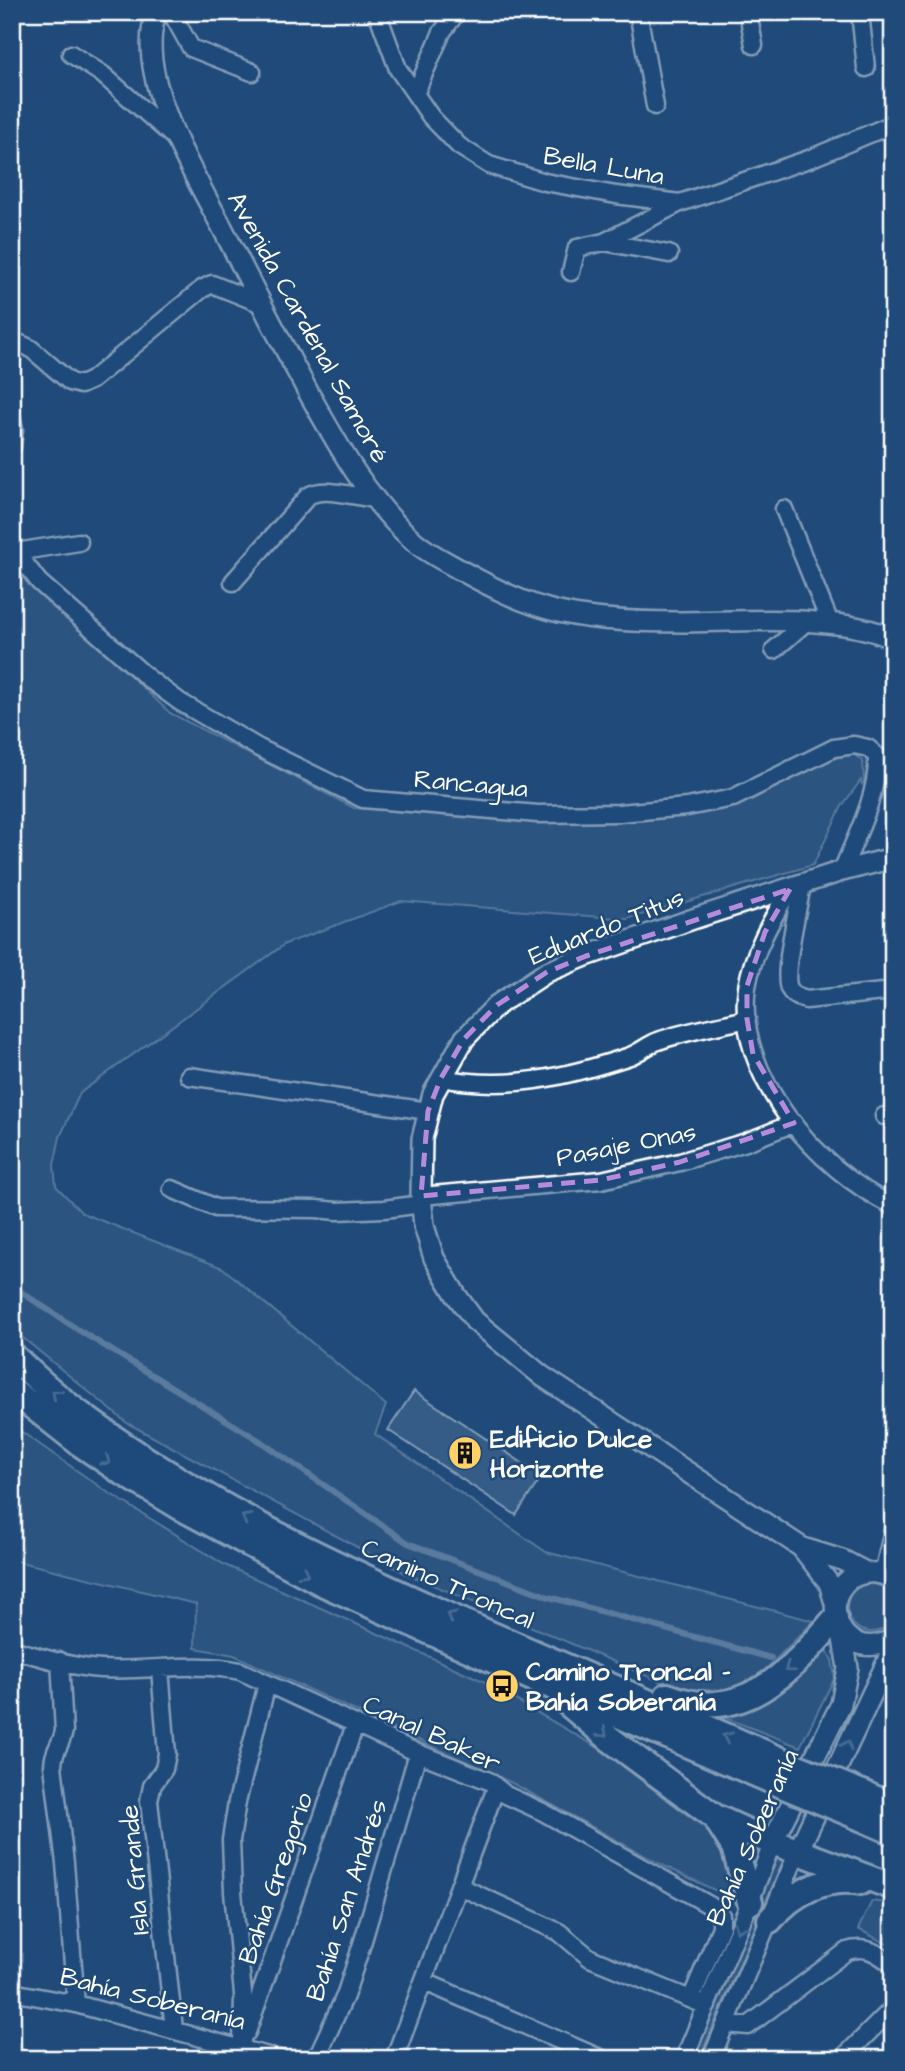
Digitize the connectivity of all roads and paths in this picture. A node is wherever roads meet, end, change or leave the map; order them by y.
1 (157, 12) edge
2 (171, 12) edge
3 (377, 12) edge
4 (457, 12) edge
5 (638, 12) edge
6 (748, 12) edge
7 (860, 12) edge
8 (754, 45) dead end
9 (71, 54) dead end
10 (866, 68) dead end
11 (251, 72) dead end
12 (415, 94) junction
13 (655, 106) dead end
14 (893, 124) edge
15 (177, 140) junction
16 (680, 203) junction
17 (604, 242) junction
18 (669, 254) dead end
19 (571, 272) dead end
20 (262, 304) junction
21 (12, 340) edge
22 (12, 420) edge
23 (12, 447) edge
24 (376, 499) junction
25 (784, 509) dead end
26 (79, 542) dead end
27 (14, 547) edge
28 (233, 582) dead end
29 (806, 622) junction
30 (830, 622) junction
31 (893, 639) edge
32 (774, 650) dead end
33 (893, 858) edge
34 (842, 871) junction
35 (796, 887) junction
36 (893, 990) edge
37 (747, 1019) junction
38 (188, 1076) dead end
39 (441, 1078) junction
40 (428, 1111) junction
41 (794, 1123) junction
42 (172, 1189) dead end
43 (421, 1200) junction
44 (893, 1206) edge
45 (12, 1355) edge
46 (12, 1390) edge
47 (893, 1530) edge
48 (801, 1547) junction
49 (885, 1576) edge
50 (837, 1618) junction
51 (479, 1629) junction
52 (893, 1641) edge
53 (12, 1649) edge
54 (61, 1661) junction
55 (160, 1669) junction
56 (530, 1677) junction
57 (267, 1684) junction
58 (355, 1725) junction
59 (418, 1753) junction
60 (784, 1774) junction
61 (496, 1788) junction
62 (864, 1806) junction
63 (893, 1807) edge
64 (715, 1817) junction
65 (893, 1832) edge
66 (773, 1841) junction
67 (798, 1851) junction
68 (459, 1886) junction
69 (889, 1886) edge
70 (750, 1902) junction
71 (770, 1920) junction
72 (893, 1965) edge
73 (425, 1982) junction
74 (12, 1992) edge
75 (699, 2002) junction
76 (76, 2004) junction
77 (893, 2008) edge
78 (726, 2024) junction
79 (174, 2029) junction
80 (242, 2047) junction
81 (279, 2059) edge
82 (316, 2059) edge
83 (394, 2059) edge
84 (602, 2059) edge
85 (684, 2059) edge
86 (710, 2059) edge
87 (842, 2059) edge

1 - 15 street, Avenida Cardenal Samoré
2 - 11 street
3 - 12 street, Bella Luna
4 - 12 street
5 - 13 street
6 - 8 street
7 - 10 street
9 - 15 street
12 - 16 street, Bella Luna
14 - 16 street, Bella Luna
15 - 20 street, Avenida Cardenal Samoré
16 - 17 street
17 - 18 street
17 - 19 street
20 - 21 street
20 - 24 street, Avenida Cardenal Samoré
22 - 23 street
24 - 28 street
24 - 29 street, Avenida Cardenal Samoré
25 - 30 street
26 - 27 street
27 - 34 street, Rancagua
29 - 30 street, Avenida Cardenal Samoré
29 - 32 street
30 - 31 street, Avenida Cardenal Samoré
33 - 34 street, Eduardo Titus
34 - 35 street, Eduardo Titus
35 - 36 street
35 - 37 street
35 - 39 street, Eduardo Titus
37 - 39 street
37 - 41 street
38 - 40 street
39 - 40 street, Eduardo Titus
40 - 43 street, Eduardo Titus
41 - 43 street, Pasaje Onas
41 - 44 street
42 - 43 street, Pasaje Onas
43 - 48 street, Eduardo Titus
51 -> 45 main road, Camino Troncal
46 -> 56 main road, Camino Troncal
47 - 49 street
48 - 49 street, Eduardo Titus
48 - 50 street, Eduardo Titus
49 - 50 street
50 -> 51 main road
50 - 52 street
50 - 66 street, Bahía Soberanía
60 -> 51 main road, Camino Troncal
67 -> 52 street, Bahía Soberanía
53 - 54 street, Canal Baker
54 - 55 street, Canal Baker
54 - 76 street
55 - 57 street, Canal Baker
55 - 79 street, Isla Grande
56 - 60 main road, Camino Troncal
56 -> 64 main road
57 - 58 street, Canal Baker
57 - 80 street
58 - 59 street, Canal Baker
58 - 80 street, Bahía Gregorio
59 - 61 street, Canal Baker
59 - 82 street, Bahía San Andrés
60 - 62 main road, Camino Troncal, bridge
61 - 68 street
61 - 75 street, Canal Baker
62 - 63 main road, Camino Troncal
62 - 65 main road, Camino Troncal
64 - 66 main road
64 - 70 main road
66 - 67 main road
66 - 70 street, Bahía Soberanía
67 - 69 main road
67 - 71 street, Bahía Soberanía
68 - 73 street
68 - 75 street
69 - 71 main road
70 -> 75 street, Bahía Soberanía
71 - 78 street, Bahía Soberanía
72 - 78 street
73 - 83 street
73 - 84 street
74 - 76 street, Bahía Soberanía
75 - 85 street, Bahía Soberanía
76 - 79 street, Bahía Soberanía
77 - 87 street
78 - 86 street, Bahía Soberanía
79 - 80 street, Bahía Soberanía
80 - 81 street, Bahía Soberanía

